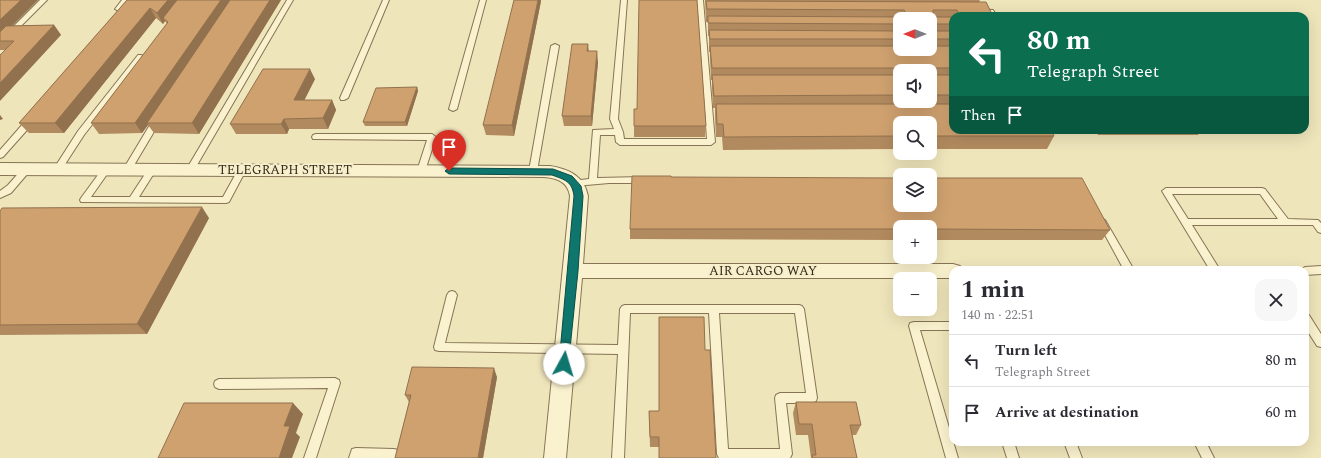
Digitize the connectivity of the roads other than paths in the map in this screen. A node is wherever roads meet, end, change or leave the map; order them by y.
1 (44, 0) edge
2 (126, 0) edge
3 (290, 0) edge
4 (386, 0) edge
5 (483, 0) edge
6 (624, 0) edge
7 (700, 0) edge
8 (968, 11) edge
9 (992, 12) edge
10 (115, 22) edge
11 (0, 44) edge
12 (555, 46) dead end
13 (149, 48) edge
14 (344, 98) dead end
15 (453, 108) dead end
16 (39, 111) edge
17 (161, 114) edge
18 (619, 132) junction
19 (316, 137) dead end
20 (0, 155) edge
21 (0, 169) edge
22 (26, 170) junction
23 (57, 170) junction
24 (106, 170) junction
25 (126, 170) junction
26 (152, 170) junction
27 (190, 170) junction
28 (242, 170) junction
29 (421, 171) junction
30 (533, 171) junction
31 (648, 180) edge
32 (579, 181) junction
33 (0, 195) edge
34 (132, 200) junction
35 (1098, 216) edge
36 (1185, 222) junction
37 (1286, 222) junction
38 (1321, 230) edge
39 (1127, 266) edge
40 (1212, 266) edge
41 (1321, 270) edge
42 (573, 271) junction
43 (1309, 271) edge
44 (949, 272) edge
45 (452, 295) dead end
46 (714, 309) junction
47 (949, 326) edge
48 (1309, 327) edge
49 (1321, 342) edge
50 (566, 349) junction
51 (623, 350) junction
52 (219, 384) dead end
53 (1009, 446) edge
54 (1072, 446) edge
55 (1202, 446) edge
56 (394, 454) edge
57 (310, 458) edge
58 (355, 458) edge
59 (555, 458) edge
60 (618, 458) edge
61 (952, 458) edge
62 (1013, 458) edge
63 (1076, 458) edge
64 (1208, 458) edge

1 - 11 lane
2 - 10 lane
3 - 27 lane
4 - 14 lane
5 - 15 lane
6 - 18 lane
7 - 18 lane
8 - 9 lane
12 - 30 lane
13 - 23 lane
16 - 20 lane
17 - 25 lane
18 - 32 lane
19 - 29 lane
21 - 22 street, TELEGRAPH STREET
22 - 23 street, TELEGRAPH STREET
22 - 33 lane
23 - 24 street, TELEGRAPH STREET
24 - 25 street, TELEGRAPH STREET
24 - 34 lane
25 - 26 street, TELEGRAPH STREET
26 - 27 street, TELEGRAPH STREET
26 - 34 lane
27 - 28 street, TELEGRAPH STREET
28 - 29 street, TELEGRAPH STREET
28 - 34 lane
29 - 30 street, TELEGRAPH STREET
30 - 32 street, TELEGRAPH STREET
31 - 32 lane
32 - 42 street
35 - 39 lane
36 - 37 lane
36 - 37 lane
36 - 40 lane
37 - 38 lane
41 - 43 lane
42 - 44 street, AIR CARGO WAY
42 - 50 street
45 - 50 lane
46 - 46 lane
46 - 51 lane
47 - 61 lane
48 - 49 lane
50 - 51 lane
50 - 59 street
51 - 60 lane
52 - 57 lane
53 - 62 lane
54 - 63 lane
55 - 64 lane
56 - 58 lane

